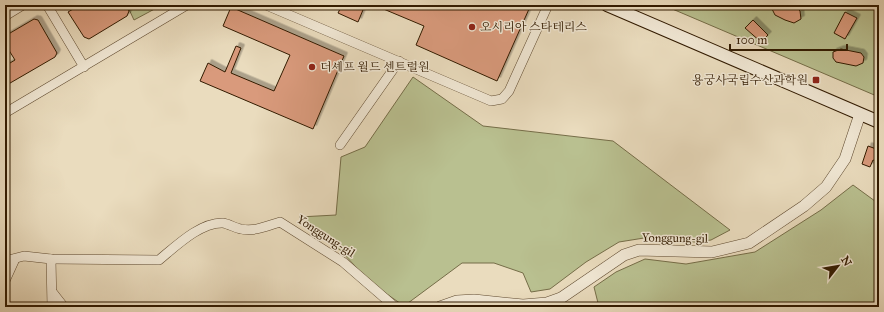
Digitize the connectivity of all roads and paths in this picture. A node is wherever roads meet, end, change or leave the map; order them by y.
1 (23, 5) edge
2 (47, 5) edge
3 (187, 5) edge
4 (266, 5) edge
5 (548, 5) edge
6 (607, 5) edge
7 (5, 16) edge
8 (399, 62) junction
9 (84, 67) junction
10 (5, 113) edge
11 (860, 114) junction
12 (879, 122) edge
13 (340, 145) dead end
14 (51, 258) junction
15 (15, 259) junction
16 (5, 261) edge
17 (5, 281) edge
18 (53, 293) junction
19 (52, 307) edge
20 (64, 307) edge
21 (395, 307) edge
22 (440, 307) edge

1 - 7 street
2 - 9 street
3 - 9 street
4 - 8 street
5 - 8 street
6 - 11 main road
8 - 13 street
9 - 10 street
11 - 12 main road
11 - 22 street, Yonggung-gil
14 - 15 street
14 - 18 street
14 - 21 street, Yonggung-gil
15 - 16 street
15 - 17 street
18 - 19 street
18 - 20 street

